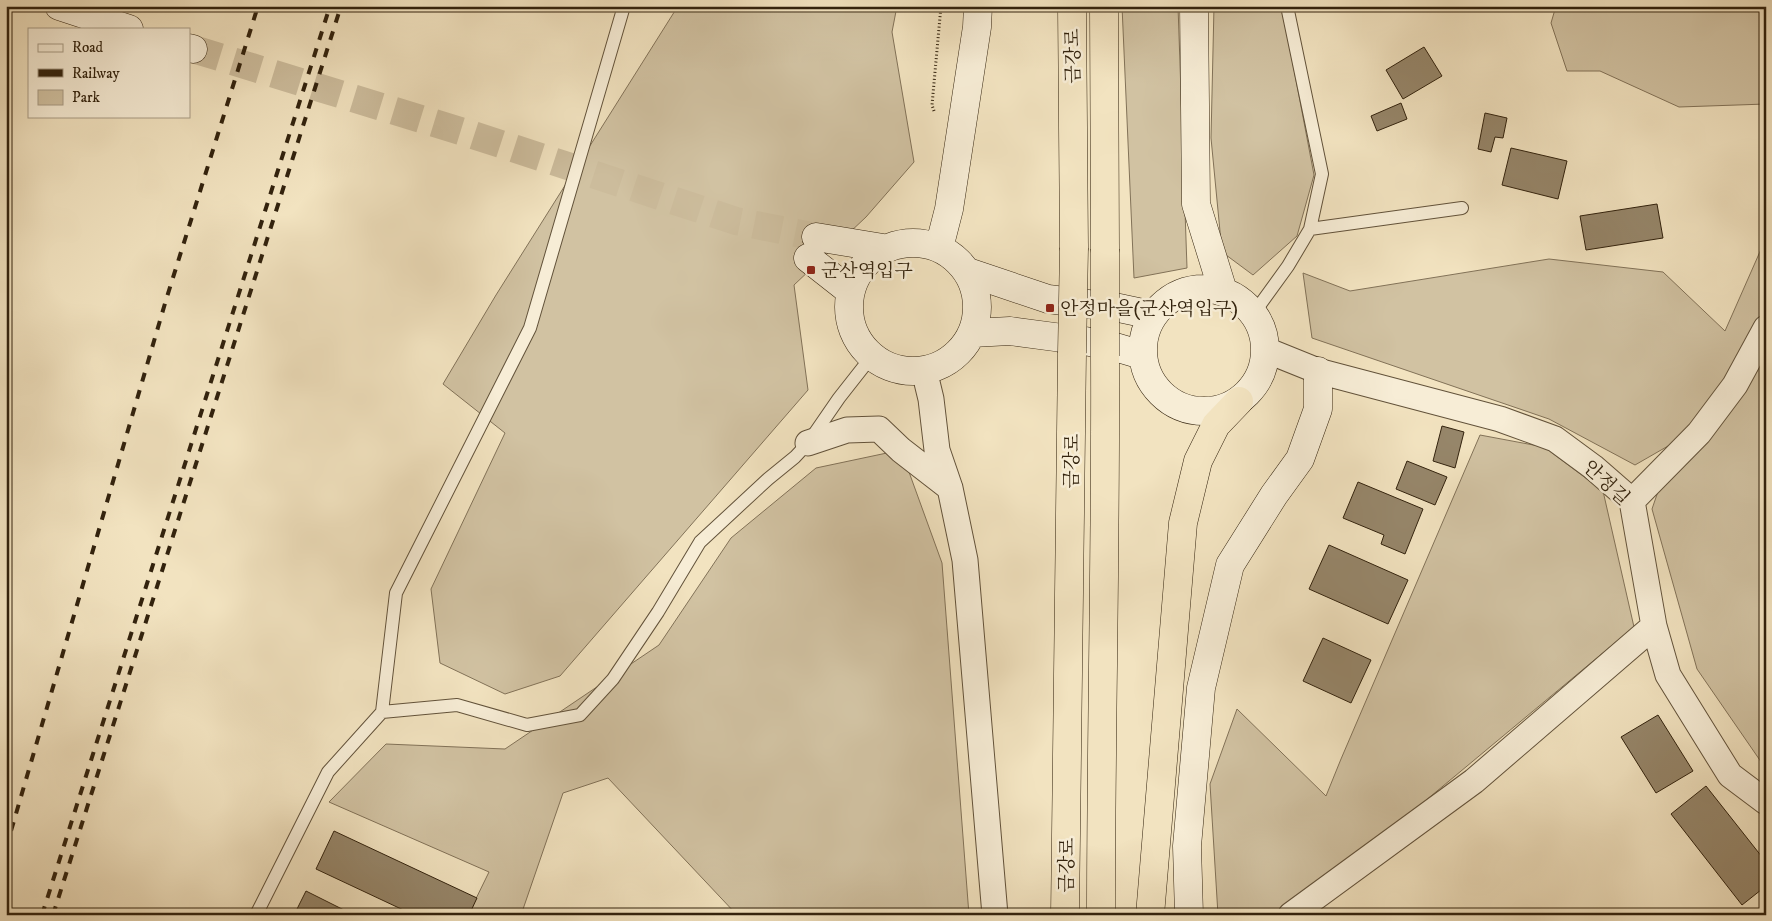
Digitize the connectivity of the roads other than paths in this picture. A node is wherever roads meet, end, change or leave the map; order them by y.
1 (60, 6) edge
2 (624, 6) edge
3 (978, 6) edge
4 (1072, 6) edge
5 (1104, 6) edge
6 (1194, 6) edge
7 (1287, 6) edge
8 (126, 28) edge
9 (1462, 208) dead end
10 (1310, 229) junction
11 (883, 248) junction
12 (939, 248) junction
13 (968, 272) junction
14 (850, 290) junction
15 (1223, 291) junction
16 (1254, 314) junction
17 (1152, 315) junction
18 (1766, 328) edge
19 (972, 333) junction
20 (1266, 350) junction
21 (1142, 355) junction
22 (872, 356) junction
23 (924, 370) junction
24 (1318, 371) junction
25 (1239, 401) junction
26 (808, 443) junction
27 (950, 488) junction
28 (1632, 501) junction
29 (1654, 626) junction
30 (382, 712) junction
31 (1766, 802) edge
32 (256, 915) edge
33 (995, 915) edge
34 (1065, 915) edge
35 (1101, 915) edge
36 (1150, 915) edge
37 (1189, 915) edge
38 (1291, 915) edge

1 - 8 street
2 - 30 lane
3 - 12 street
4 - 34 highway, 금강로, bridge
5 - 35 highway, 금강로, bridge
6 - 15 street
7 - 10 lane
9 - 10 lane
10 - 16 lane
11 - 12 street
11 - 14 street
11 - 14 street
12 - 13 street
13 - 17 street
13 - 19 street
14 - 22 street
15 - 16 street
15 - 17 street
16 - 20 street
17 - 21 street
18 - 28 street
19 - 21 street
19 - 23 street
20 - 24 street, 안정길
20 - 25 street
21 - 25 street
22 - 23 street
22 - 26 lane
23 - 27 street
24 - 28 street, 안정길
24 - 37 street
25 - 36 highway
26 - 27 street
26 - 30 lane
27 - 33 street
28 - 29 street, 안정길
29 - 31 street, 안정길
29 - 38 street
30 - 32 lane

